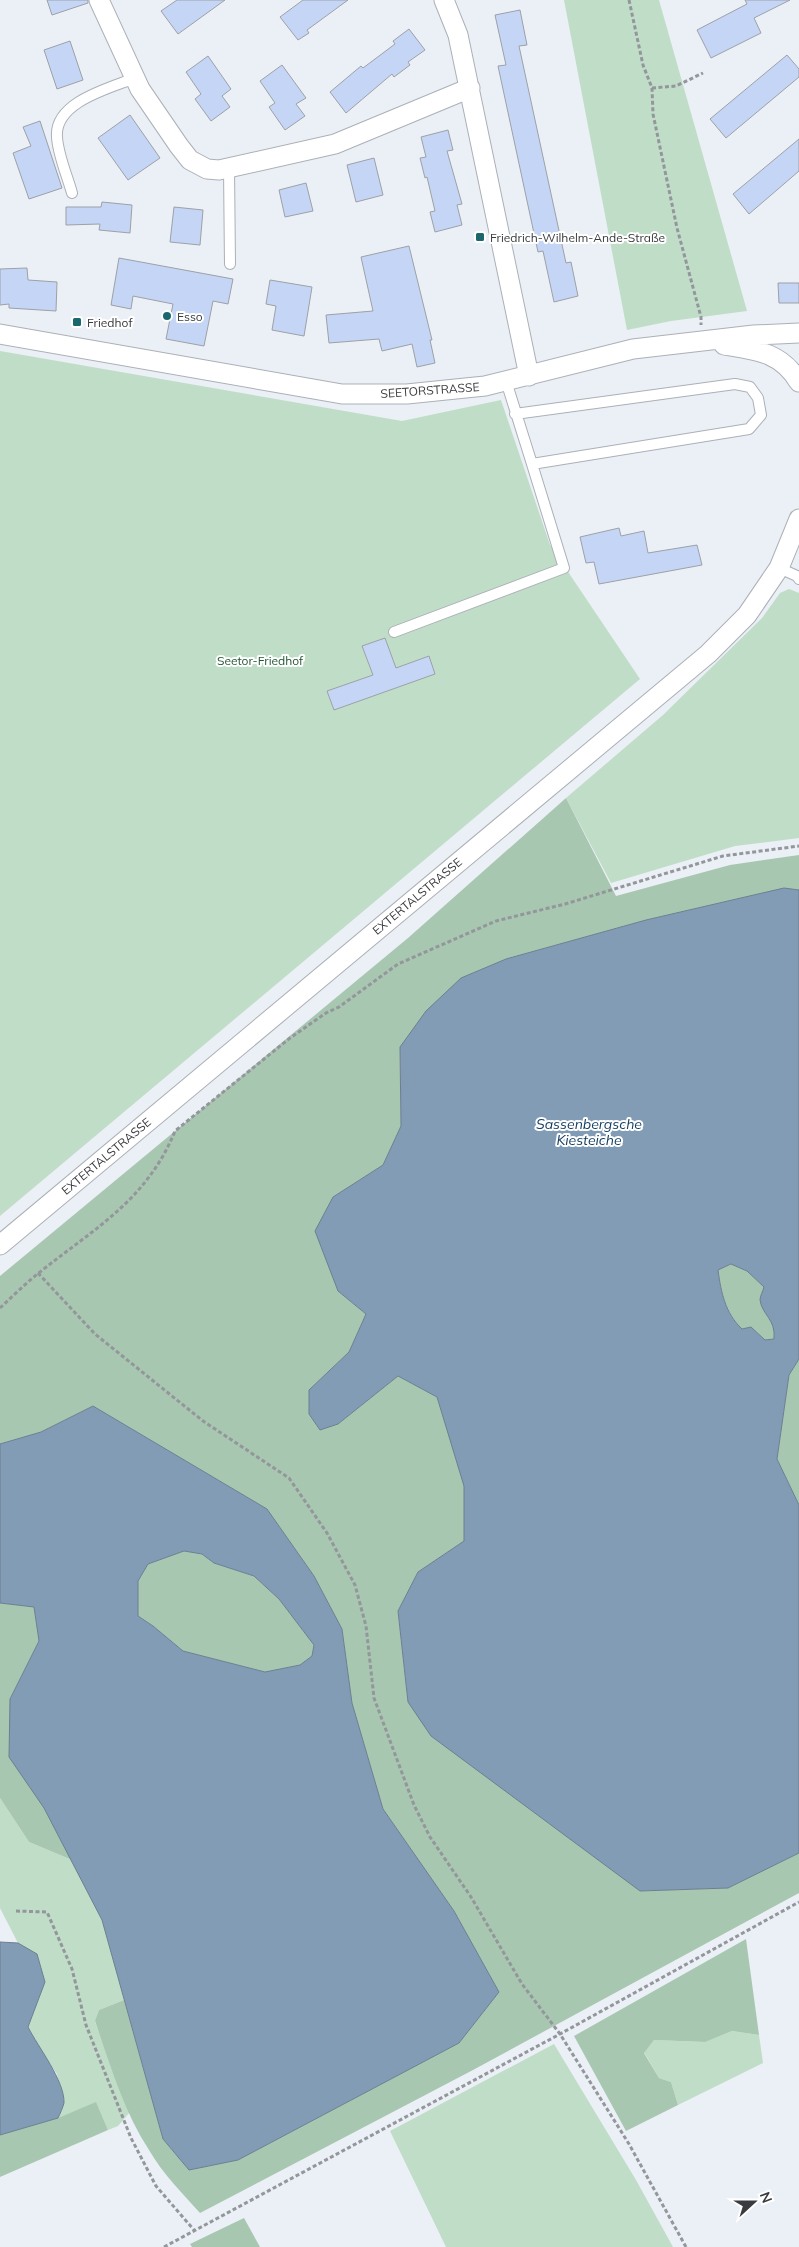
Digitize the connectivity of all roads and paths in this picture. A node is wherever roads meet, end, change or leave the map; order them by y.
1 (99, 0) edge
2 (444, 0) edge
3 (629, 0) edge
4 (703, 73) dead end
5 (135, 78) junction
6 (470, 88) junction
7 (652, 88) junction
8 (229, 168) junction
9 (72, 193) dead end
10 (230, 264) dead end
11 (0, 334) edge
12 (799, 334) edge
13 (701, 341) junction
14 (529, 376) junction
15 (506, 381) junction
16 (799, 382) edge
17 (516, 414) junction
18 (532, 464) junction
19 (799, 520) edge
20 (779, 568) junction
21 (799, 579) edge
22 (394, 632) dead end
23 (799, 846) edge
24 (0, 1245) edge
25 (38, 1273) junction
26 (0, 1308) edge
27 (799, 1902) edge
28 (16, 1911) dead end
29 (560, 2034) junction
30 (194, 2230) junction
31 (164, 2247) edge
32 (686, 2247) edge

1 - 5 street
2 - 6 street
3 - 7 path
4 - 7 path
5 - 8 street
5 - 9 lane
6 - 8 street
6 - 14 street
7 - 13 path
8 - 10 lane
11 - 15 street, SEETORSTRASSE
12 - 13 street, SEETORSTRASSE
13 - 14 street, SEETORSTRASSE
13 - 16 street
14 - 15 street, SEETORSTRASSE
15 - 17 lane
17 - 18 lane
17 - 18 lane
18 - 22 lane
19 - 20 street, EXTERTALSTRASSE
20 - 21 lane
20 - 24 street, EXTERTALSTRASSE
23 - 25 path
25 - 26 path
25 - 29 path
27 - 29 path
28 - 30 path
29 - 30 path
29 - 32 path
30 - 31 path

